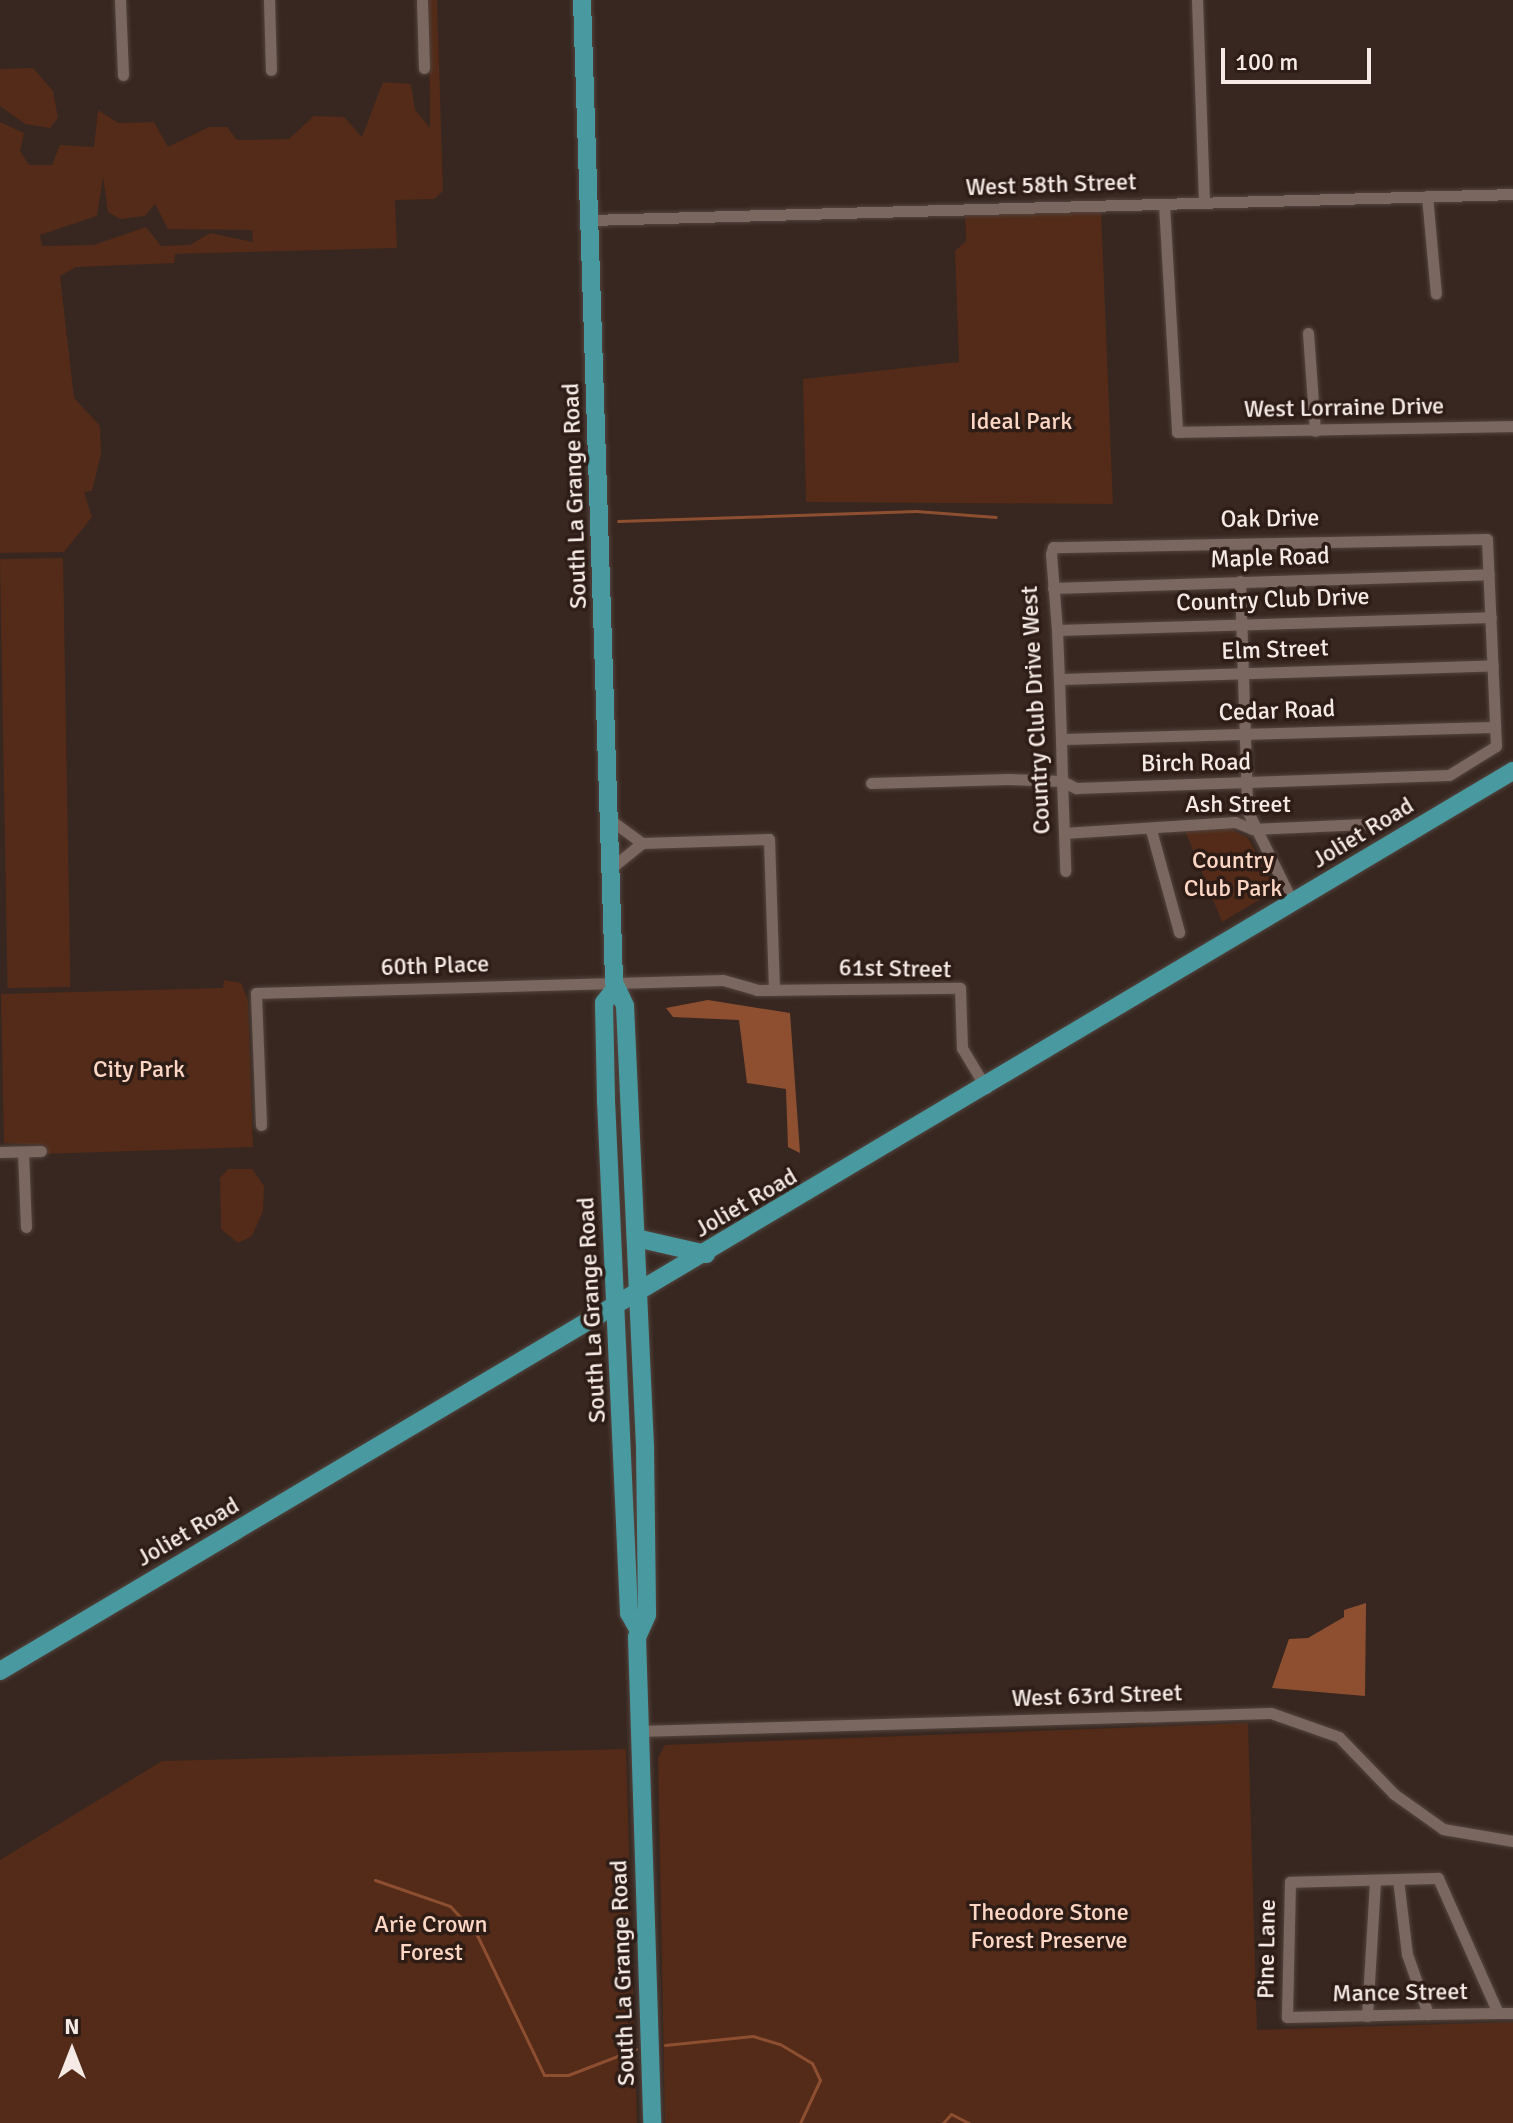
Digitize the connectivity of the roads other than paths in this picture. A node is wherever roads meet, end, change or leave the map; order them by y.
1 (120, 0) edge
2 (269, 0) edge
3 (422, 0) edge
4 (582, 0) edge
5 (1197, 0) edge
6 (424, 68) dead end
7 (271, 70) dead end
8 (123, 75) dead end
9 (1513, 194) edge
10 (1427, 196) junction
11 (1204, 202) junction
12 (1164, 204) junction
13 (590, 220) junction
14 (1436, 294) dead end
15 (1308, 333) dead end
16 (1513, 426) edge
17 (1315, 431) junction
18 (1053, 547) joint
19 (1489, 574) junction
20 (1240, 581) junction
21 (1053, 588) junction
22 (1491, 617) junction
23 (1242, 622) junction
24 (1057, 630) junction
25 (1493, 665) junction
26 (1243, 673) junction
27 (1059, 679) junction
28 (1495, 727) junction
29 (1245, 735) junction
30 (1061, 739) junction
31 (1513, 771) edge
32 (1062, 781) junction
33 (871, 783) dead end
34 (1246, 784) junction
35 (609, 819) junction
36 (1365, 824) dead end
37 (1252, 829) junction
38 (1151, 830) junction
39 (1064, 833) junction
40 (642, 843) junction
41 (610, 869) junction
42 (1065, 871) dead end
43 (1293, 903) junction
44 (1179, 932) dead end
45 (614, 986) junction
46 (774, 990) junction
47 (986, 1088) junction
48 (261, 1125) dead end
49 (41, 1151) dead end
50 (0, 1152) edge
51 (23, 1152) junction
52 (26, 1227) dead end
53 (636, 1238) junction
54 (706, 1254) junction
55 (637, 1296) junction
56 (617, 1309) junction
57 (638, 1629) junction
58 (0, 1671) edge
59 (639, 1731) junction
60 (1513, 1841) edge
61 (1398, 1879) junction
62 (1375, 1880) junction
63 (1498, 2013) junction
64 (1513, 2013) edge
65 (1428, 2014) junction
66 (1367, 2016) junction
67 (1287, 2017) joint
68 (652, 2123) edge

1 - 8 street
2 - 7 street
3 - 6 street
4 - 13 main road, South La Grange Road
5 - 11 street
9 - 10 street, West 58th Street
10 - 11 street, West 58th Street
10 - 14 street
11 - 12 street, West 58th Street
12 - 13 street, West 58th Street
12 - 17 street, West Lorraine Drive
13 - 35 main road, South La Grange Road
15 - 17 street
16 - 17 street, West Lorraine Drive
18 - 19 street, Oak Drive
18 - 21 street, Country Club Drive West
19 - 20 street, Maple Road
19 - 22 street
20 - 21 street, Maple Road
20 - 23 street
21 - 24 street, Country Club Drive West
22 - 23 street, Country Club Drive
22 - 25 street
23 - 24 street, Country Club Drive
23 - 26 street
24 - 27 street, Country Club Drive West
25 - 26 street, Elm Street
25 - 28 street
26 - 27 street, Elm Street
26 - 29 street
27 - 30 street, Country Club Drive West
28 - 29 street, Cedar Road
28 - 34 street, Birch Road
29 - 30 street, Cedar Road
29 - 34 street
30 - 32 street, Country Club Drive West
31 - 43 main road, Joliet Road
32 - 33 street, Birch Road
32 - 34 street, Birch Road
32 - 39 street, Country Club Drive West
34 - 37 street
35 - 40 street
35 - 41 main road, South La Grange Road
36 - 37 street, Ash Street
37 - 38 street, Ash Street
37 - 43 street
38 - 39 street, Ash Street
38 - 44 street
39 - 42 street, Country Club Drive West
40 - 41 street
40 - 46 street
41 - 45 main road, South La Grange Road
43 - 47 main road, Joliet Road
45 - 46 street, 61st Street
45 - 48 street, 60th Place
45 - 53 main road, South La Grange Road
45 - 56 main road, South La Grange Road
46 - 47 street, 61st Street
47 - 54 main road, Joliet Road
49 - 51 street
50 - 51 street
51 - 52 street
53 - 54 main road
53 - 55 main road, South La Grange Road
54 - 55 main road, Joliet Road
55 - 56 main road, Joliet Road
55 - 57 main road, South La Grange Road
56 - 57 main road, South La Grange Road
56 - 58 main road, Joliet Road
57 - 59 main road, South La Grange Road
59 - 60 street, West 63rd Street
59 - 68 main road, South La Grange Road
61 - 62 street
61 - 63 street
61 - 65 street
62 - 66 street
62 - 67 street, Pine Lane
63 - 64 street, Mance Street
63 - 65 street, Mance Street
65 - 66 street, Mance Street
66 - 67 street, Mance Street

